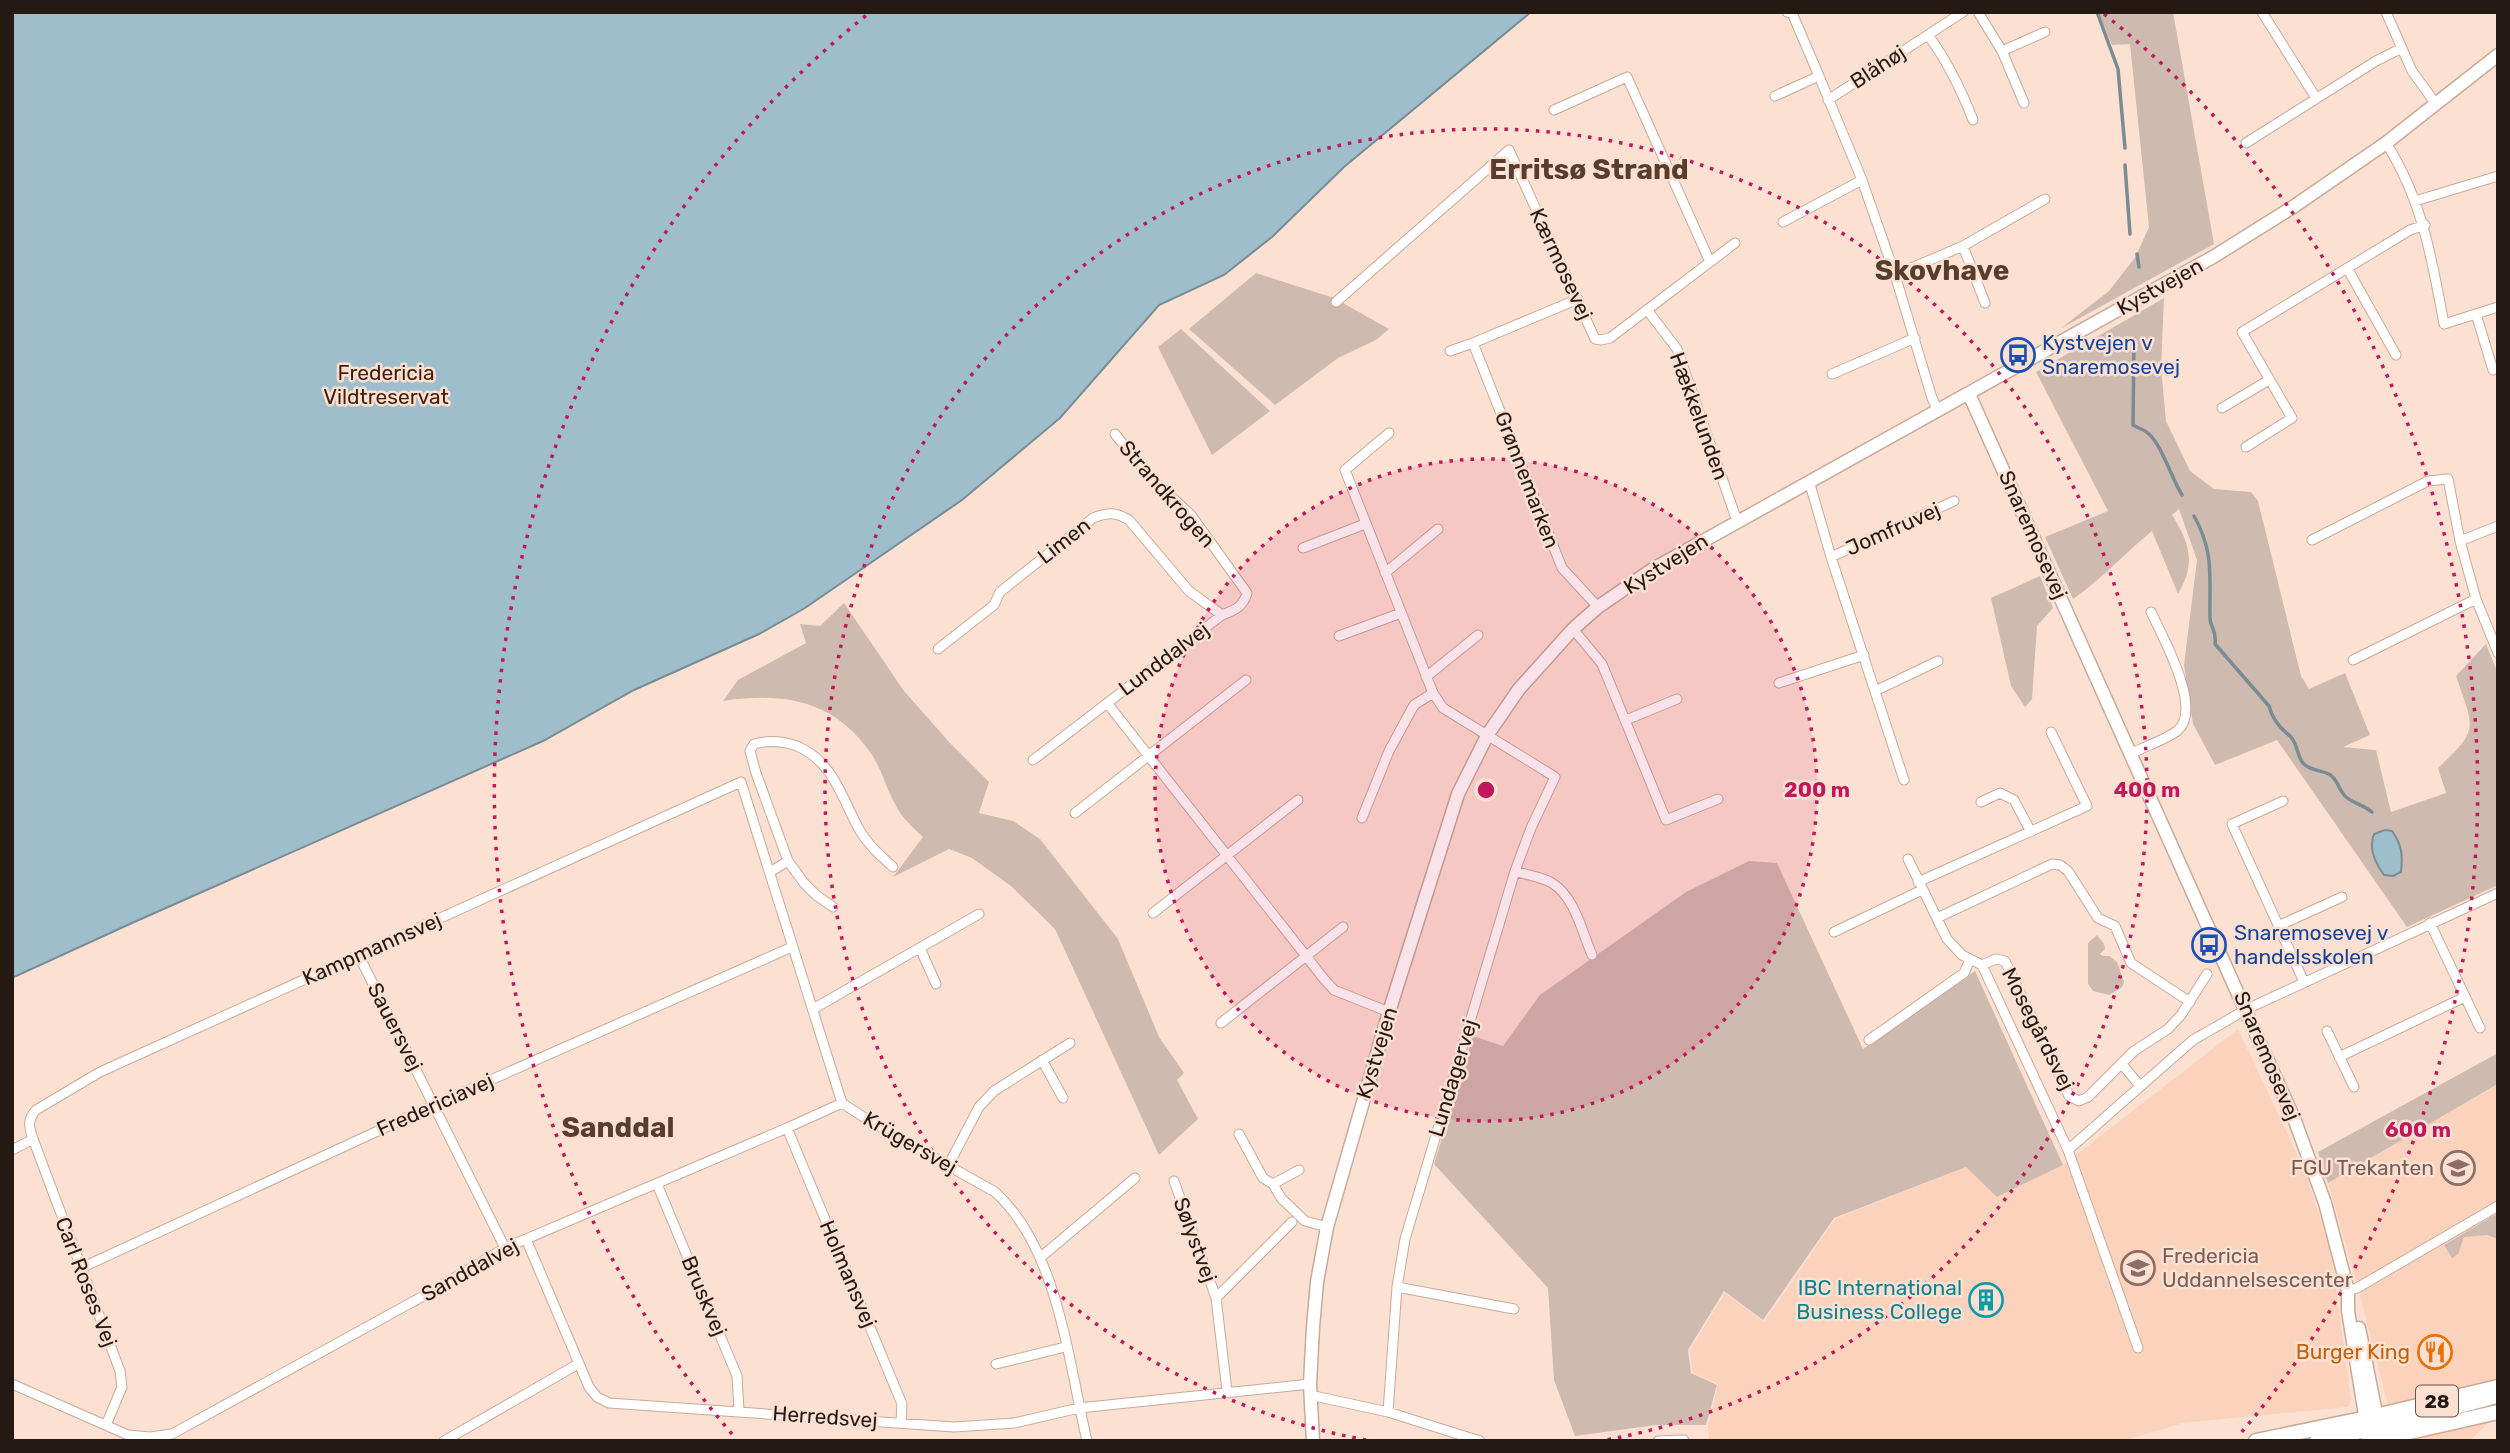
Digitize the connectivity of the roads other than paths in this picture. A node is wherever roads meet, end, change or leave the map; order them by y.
1 (1787, 12) edge
2 (1963, 12) edge
3 (1978, 12) edge
4 (2262, 12) edge
5 (2386, 12) edge
6 (2045, 32) dead end
7 (1928, 35) junction
8 (2400, 50) junction
9 (2003, 51) junction
10 (2498, 55) edge
11 (1819, 76) junction
12 (1775, 96) dead end
13 (2316, 98) junction
14 (1828, 100) junction
15 (2024, 103) dead end
16 (2436, 104) junction
17 (1554, 110) dead end
18 (1973, 120) dead end
19 (2386, 143) junction
20 (2246, 144) dead end
21 (2498, 176) edge
22 (1862, 180) junction
23 (2045, 199) dead end
24 (2415, 201) junction
25 (1783, 222) dead end
26 (2424, 225) junction
27 (1735, 243) dead end
28 (1963, 246) junction
29 (1710, 262) junction
30 (2347, 268) junction
31 (1895, 275) junction
32 (1578, 299) junction
33 (1336, 302) dead end
34 (1985, 303) dead end
35 (2498, 307) edge
36 (1648, 311) junction
37 (2476, 314) junction
38 (1915, 338) junction
39 (1472, 342) junction
40 (1450, 351) dead end
41 (2396, 355) dead end
42 (2493, 370) dead end
43 (1832, 374) dead end
44 (2269, 380) junction
45 (1969, 394) junction
46 (2222, 408) dead end
47 (1938, 411) junction
48 (1389, 433) dead end
49 (1115, 435) dead end
50 (2246, 447) dead end
51 (1810, 481) junction
52 (1954, 501) dead end
53 (1737, 521) junction
54 (1365, 524) junction
55 (2498, 526) edge
56 (1438, 529) dead end
57 (2312, 540) dead end
58 (2460, 541) junction
59 (1303, 548) dead end
60 (1831, 557) junction
61 (1385, 573) junction
62 (2476, 599) junction
63 (1598, 607) junction
64 (2151, 612) dead end
65 (1401, 613) junction
66 (1222, 615) junction
67 (1573, 629) junction
68 (1478, 635) dead end
69 (1339, 636) dead end
70 (939, 649) dead end
71 (2498, 653) edge
72 (1864, 655) junction
73 (2353, 660) dead end
74 (1938, 661) dead end
75 (1426, 677) junction
76 (1246, 680) dead end
77 (1779, 682) dead end
78 (1875, 691) junction
79 (1433, 693) junction
80 (1677, 699) dead end
81 (1107, 703) junction
82 (1626, 720) junction
83 (2051, 732) dead end
84 (1488, 734) junction
85 (2132, 752) junction
86 (1147, 756) junction
87 (1033, 760) dead end
88 (1904, 780) dead end
89 (741, 782) joint
90 (1718, 799) dead end
91 (1298, 800) dead end
92 (2283, 801) dead end
93 (1981, 802) dead end
94 (1075, 813) dead end
95 (1362, 818) dead end
96 (2031, 832) junction
97 (1226, 856) junction
98 (1908, 859) dead end
99 (788, 861) junction
100 (893, 867) dead end
101 (1515, 871) junction
102 (770, 872) junction
103 (1920, 886) junction
104 (2498, 892) edge
105 (2342, 897) dead end
106 (833, 907) dead end
107 (1153, 913) dead end
108 (979, 915) dead end
109 (1937, 918) junction
110 (2430, 923) junction
111 (2278, 926) junction
112 (1343, 927) dead end
113 (1834, 932) dead end
114 (792, 947) junction
115 (920, 948) junction
116 (1592, 955) dead end
117 (359, 956) junction
118 (1305, 957) junction
119 (1970, 960) junction
120 (1982, 965) junction
121 (2207, 974) dead end
122 (2304, 982) junction
123 (936, 984) dead end
124 (2465, 997) junction
125 (2190, 1002) junction
126 (813, 1009) junction
127 (2247, 1009) junction
128 (1389, 1012) junction
129 (1222, 1023) dead end
130 (2480, 1028) dead end
131 (2327, 1031) dead end
132 (1870, 1040) dead end
133 (1070, 1043) dead end
134 (2339, 1057) junction
135 (1042, 1060) junction
136 (2122, 1064) junction
137 (2140, 1086) junction
138 (2354, 1087) dead end
139 (1063, 1098) dead end
140 (842, 1103) junction
141 (434, 1105) junction
142 (787, 1128) junction
143 (1240, 1134) dead end
144 (33, 1139) junction
145 (12, 1150) edge
146 (2068, 1150) junction
147 (949, 1164) junction
148 (1299, 1170) dead end
149 (1135, 1178) dead end
150 (1174, 1181) dead end
151 (657, 1184) junction
152 (1273, 1184) junction
153 (2498, 1206) edge
154 (1292, 1222) dead end
155 (1327, 1227) junction
156 (526, 1239) junction
157 (505, 1248) junction
158 (1041, 1256) junction
159 (81, 1268) junction
160 (1397, 1287) junction
161 (2348, 1291) junction
162 (1216, 1298) junction
163 (1514, 1309) dead end
164 (1065, 1347) junction
165 (2138, 1348) dead end
166 (578, 1364) junction
167 (996, 1364) dead end
168 (12, 1384) edge
169 (2498, 1387) edge
170 (1310, 1390) junction
171 (1227, 1391) junction
172 (2498, 1395) edge
173 (1079, 1408) junction
174 (739, 1411) junction
175 (1388, 1412) junction
176 (2498, 1412) edge
177 (901, 1422) junction
178 (106, 1425) junction
179 (2373, 1432) edge
180 (1313, 1439) edge
181 (1684, 1440) edge
182 (444, 1441) edge
183 (1087, 1441) edge
184 (1480, 1441) edge
185 (1658, 1441) edge
186 (2256, 1441) edge
187 (2317, 1441) edge

1 - 11 street, Blåhøj
2 - 7 street, Blåhøj
3 - 9 street
4 - 13 street
5 - 8 street
6 - 9 street
7 - 14 street, Blåhøj
7 - 18 street, Blåhøj
8 - 13 street
8 - 16 street
9 - 15 street
10 - 16 street, Kystvejen
11 - 12 street, Blåhøj
11 - 14 street, Blåhøj
13 - 20 street
14 - 22 street, Blåhøj
16 - 19 street, Kystvejen
17 - 29 street
19 - 24 street
19 - 45 street, Kystvejen
21 - 24 street
22 - 25 street
22 - 31 street, Blåhøj
23 - 28 street
24 - 26 street
26 - 30 street
26 - 37 street
27 - 29 street
28 - 31 street
28 - 34 street
29 - 36 street
30 - 41 street
30 - 44 street
31 - 38 street, Blåhøj
32 - 33 street, Kærmosevej
32 - 36 street, Kærmosevej
32 - 39 street
35 - 37 street
36 - 53 street, Hækkelunden
37 - 42 street
38 - 43 street
38 - 47 street, Blåhøj
39 - 40 street
39 - 63 street, Grønnemarken
44 - 46 street
44 - 50 street
45 - 47 street, Kystvejen
45 - 85 street, Snaremosevej
47 - 51 street, Kystvejen
48 - 54 street
49 - 66 street, Strandkrogen
51 - 53 street, Kystvejen
51 - 60 street, Jomfruvej
52 - 60 street, Jomfruvej
53 - 63 street, Kystvejen
54 - 59 street
54 - 61 street
55 - 58 street
56 - 61 street
57 - 58 street
58 - 62 street
60 - 72 street, Jomfruvej
61 - 65 street
62 - 71 street
62 - 73 street
63 - 67 street, Kystvejen
64 - 85 street
65 - 69 street
65 - 75 street
66 - 70 street, Limen
66 - 81 street, Lunddalvej
67 - 82 street
67 - 84 street, Kystvejen
68 - 75 street
72 - 77 street
72 - 78 street, Jomfruvej
74 - 78 street
75 - 79 street
76 - 86 street
78 - 88 street, Jomfruvej
79 - 84 street
79 - 95 street
80 - 82 street
81 - 86 street, Lunddalvej
81 - 87 street, Lunddalvej
82 - 90 street
83 - 96 street
84 - 101 street, Lundagervej
84 - 128 street, Kystvejen
85 - 127 street, Snaremosevej
86 - 94 street
86 - 97 street, Lunddalvej
89 - 102 street, Krügersvej
89 - 117 street, Kampmannsvej
91 - 97 street
92 - 111 street
93 - 96 street
96 - 103 street
97 - 107 street
97 - 118 street, Lunddalvej
98 - 103 street, Mosegårdsvej
99 - 100 street
99 - 102 street
99 - 106 street
101 - 116 street
101 - 160 street, Lundagervej
102 - 114 street, Krügersvej
103 - 109 street, Mosegårdsvej
103 - 113 street
104 - 110 street
105 - 111 street
108 - 115 street
109 - 119 street, Mosegårdsvej
109 - 125 street
110 - 122 street
110 - 124 street
111 - 122 street
112 - 118 street
114 - 126 street, Krügersvej
114 - 141 street, Fredericiavej
115 - 123 street
115 - 126 street
117 - 141 street, Sauersvej
117 - 144 street, Kampmannsvej
118 - 128 street, Lunddalvej
118 - 129 street
119 - 120 street, Mosegårdsvej
119 - 132 street, Mosegårdsvej
120 - 136 street, Mosegårdsvej
120 - 146 street, Mosegårdsvej
121 - 125 street, Mosegårdsvej
122 - 127 street
124 - 130 street
124 - 134 street
125 - 136 street, Mosegårdsvej
126 - 140 street, Krügersvej
127 - 137 street
127 - 161 street, Snaremosevej
128 - 155 street, Kystvejen
131 - 134 street
133 - 135 street
134 - 138 street
135 - 139 street
135 - 147 street
136 - 137 street
137 - 146 street
140 - 142 street, Sanddalvej
140 - 147 street, Krügersvej
141 - 157 street, Sauersvej
141 - 159 street, Fredericiavej
142 - 151 street, Sanddalvej
142 - 177 street, Holmansvej
143 - 152 street
144 - 145 street
144 - 159 street, Carl Roses Vej
146 - 165 street, Mosegårdsvej
147 - 158 street, Krügersvej
148 - 152 street
149 - 158 street
150 - 162 street, Sølystvej
151 - 156 street, Sanddalvej
151 - 174 street, Bruskvej
152 - 155 street
153 - 161 street
154 - 162 street, Sølystvej
155 - 170 street, Kystvejen
156 - 157 street, Sanddalvej
156 - 166 street, Herredsvej
157 - 178 street, Sanddalvej
158 - 164 street, Krügersvej
159 - 178 street, Carl Roses Vej
160 - 163 street
160 - 175 street, Lundagervej
161 - 179 street, Snaremosevej
162 - 171 street, Sølystvej
164 - 167 street
164 - 173 street, Krügersvej
166 - 174 street, Herredsvej
166 - 182 street
168 - 178 street, Sanddalvej
169 - 179 main road, 28
170 - 171 street, Herredsvej
170 - 175 street, Herredsvej
170 - 180 street, Kystvejen
171 - 173 street, Herredsvej
172 - 179 main road
173 - 177 street, Herredsvej
173 - 183 street, Krügersvej
174 - 177 street, Herredsvej
175 - 184 street, Herredsvej
176 - 179 main road, 28
179 - 186 main road, 28
179 - 187 main road
181 - 185 street

